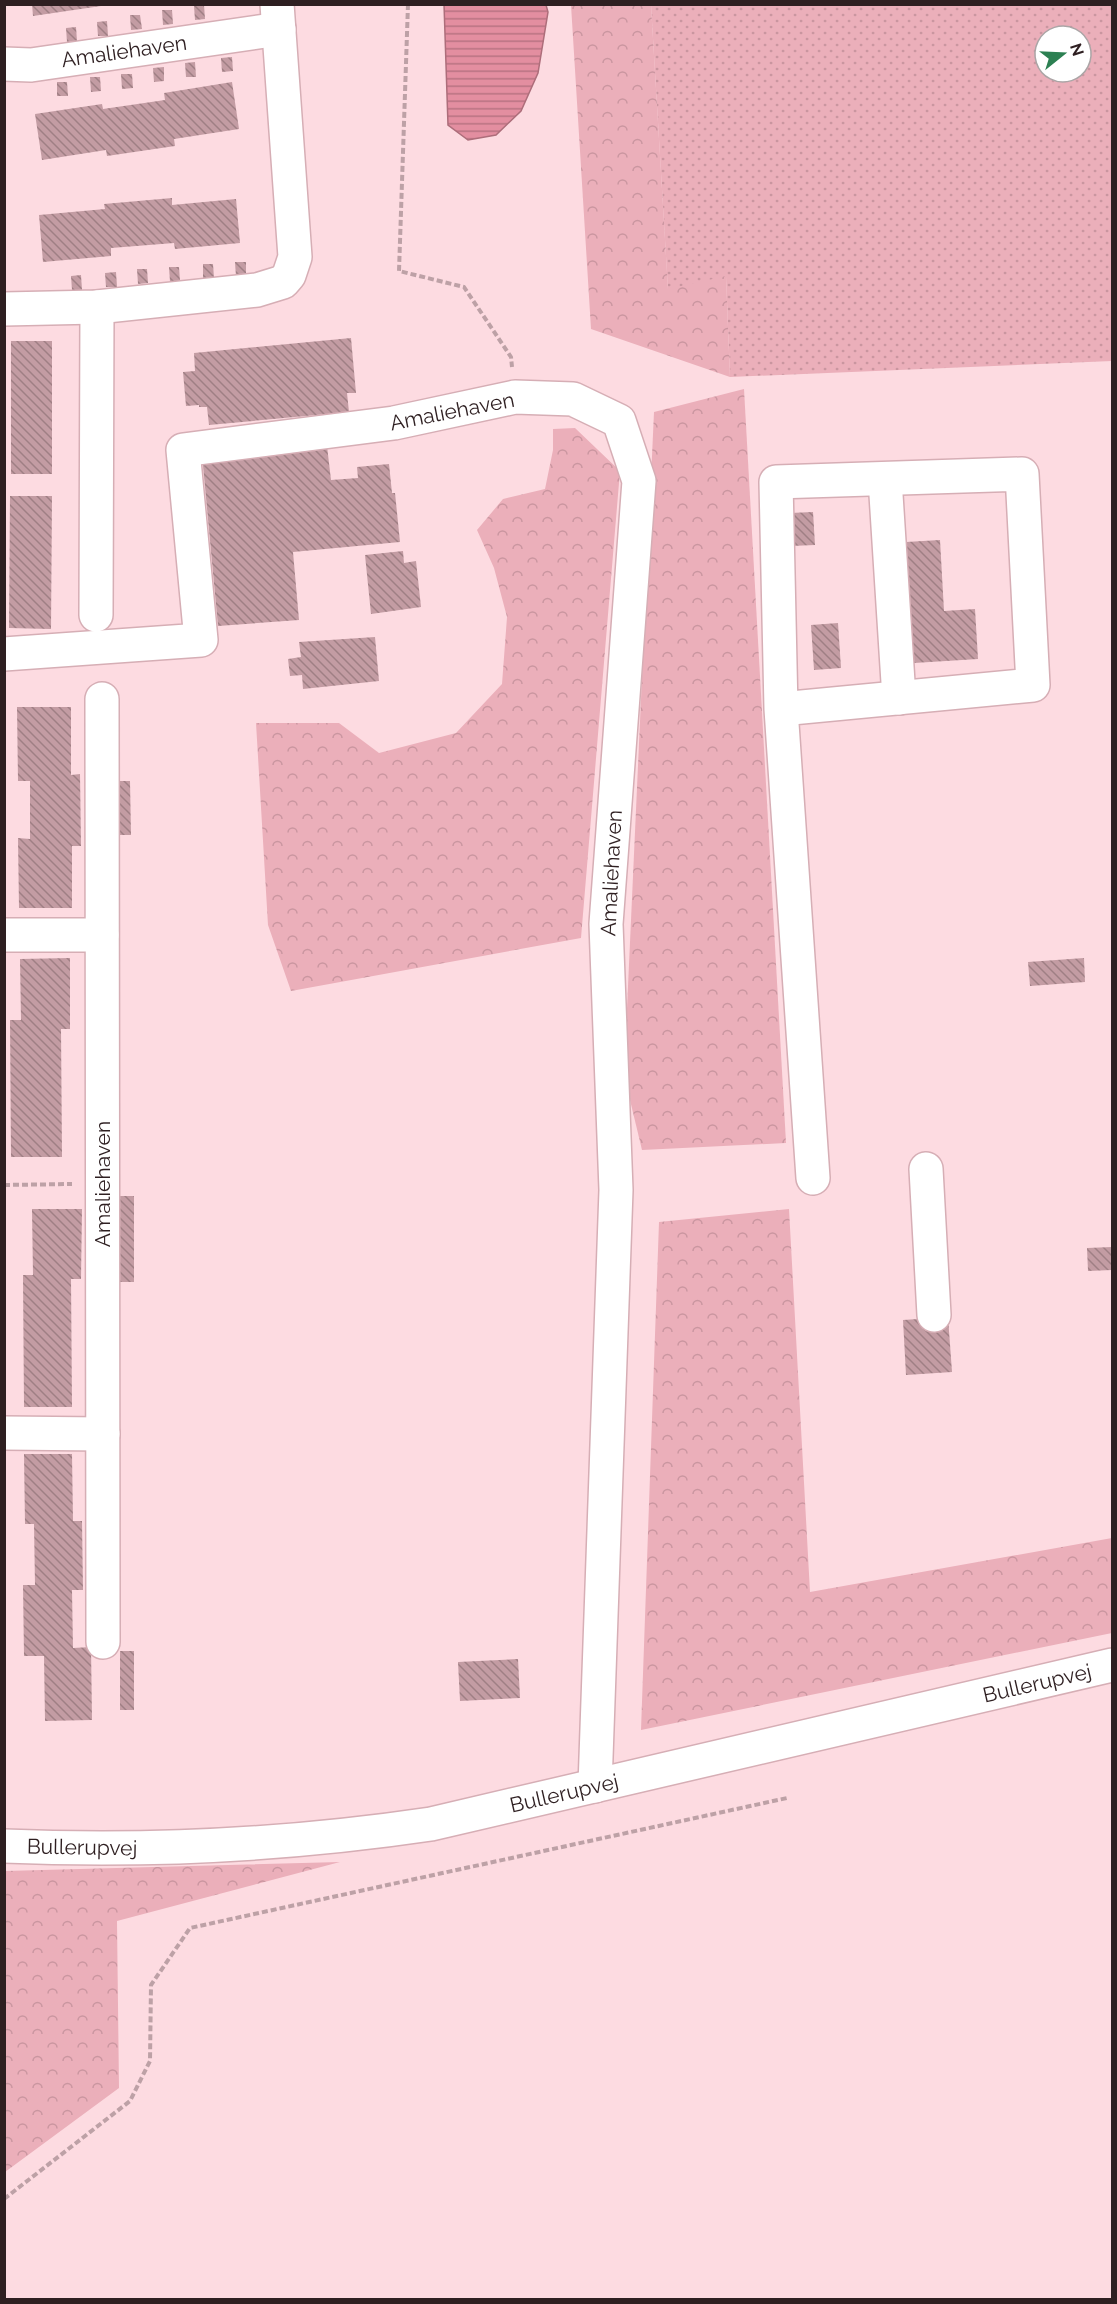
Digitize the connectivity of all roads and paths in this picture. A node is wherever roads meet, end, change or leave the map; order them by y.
1 (408, 4) edge
2 (278, 17) edge
3 (4, 64) edge
4 (97, 307) junction
5 (4, 309) edge
6 (515, 397) junction
7 (885, 479) junction
8 (96, 615) dead end
9 (4, 654) edge
10 (899, 698) junction
11 (102, 699) dead end
12 (782, 709) junction
13 (4, 935) edge
14 (102, 935) junction
15 (926, 1170) dead end
16 (813, 1178) dead end
17 (102, 1184) junction
18 (4, 1185) edge
19 (934, 1315) dead end
20 (4, 1433) edge
21 (103, 1434) junction
22 (103, 1642) dead end
23 (1113, 1665) edge
24 (595, 1786) junction
25 (787, 1798) dead end
26 (4, 1846) edge
27 (4, 2199) edge

1 - 6 path
2 - 3 street, Amaliehaven
2 - 4 street, Amaliehaven
4 - 5 street, Amaliehaven
4 - 8 street
6 - 9 street, Amaliehaven
6 - 24 street, Amaliehaven
7 - 10 street
7 - 10 street
7 - 12 street
10 - 12 street
11 - 14 street, Amaliehaven
12 - 16 street
13 - 14 street
14 - 17 street, Amaliehaven
15 - 19 street
17 - 18 path
17 - 21 street, Amaliehaven
20 - 21 street
21 - 22 street, Amaliehaven
23 - 24 street, Bullerupvej
24 - 26 street, Bullerupvej
25 - 27 path

